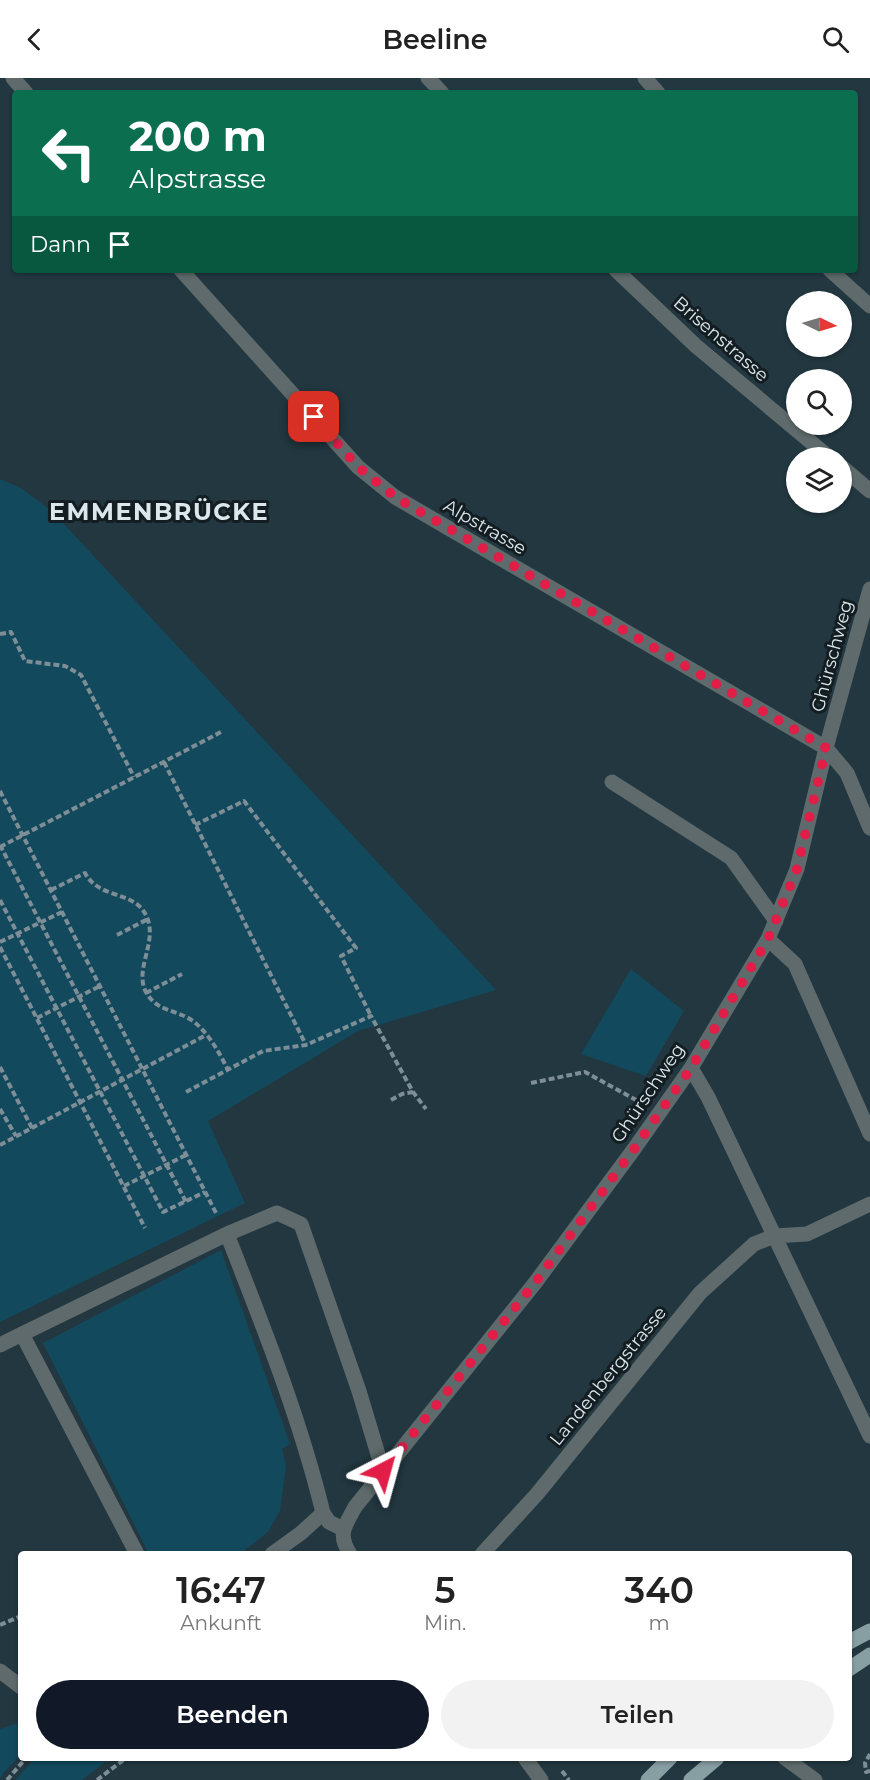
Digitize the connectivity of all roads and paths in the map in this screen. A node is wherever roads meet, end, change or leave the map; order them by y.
1 (13, 78) edge
2 (428, 78) edge
3 (645, 78) edge
4 (23, 90) edge
5 (439, 90) edge
6 (655, 90) edge
7 (184, 273) edge
8 (619, 273) edge
9 (833, 273) edge
10 (870, 306) edge
11 (817, 447) edge
12 (852, 475) edge
13 (870, 490) edge
14 (870, 590) edge
15 (0, 634) edge
16 (223, 731) dead end
17 (826, 748) junction
18 (164, 762) junction
19 (134, 777) junction
20 (612, 782) dead end
21 (0, 791) edge
22 (195, 825) junction
23 (870, 828) edge
24 (23, 835) junction
25 (0, 846) edge
26 (51, 890) junction
27 (0, 900) edge
28 (62, 912) junction
29 (148, 919) junction
30 (776, 921) junction
31 (40, 922) junction
32 (18, 934) junction
33 (117, 934) dead end
34 (768, 939) junction
35 (0, 942) edge
36 (0, 947) edge
37 (182, 974) dead end
38 (100, 986) junction
39 (146, 993) junction
40 (79, 997) junction
41 (57, 1008) junction
42 (371, 1016) junction
43 (37, 1018) junction
44 (206, 1035) junction
45 (306, 1046) junction
46 (0, 1067) edge
47 (691, 1068) junction
48 (142, 1069) junction
49 (228, 1070) junction
50 (122, 1080) junction
51 (531, 1083) dead end
52 (100, 1091) junction
53 (186, 1092) dead end
54 (413, 1092) junction
55 (392, 1100) dead end
56 (638, 1101) dead end
57 (80, 1102) junction
58 (0, 1108) edge
59 (426, 1109) dead end
60 (32, 1128) junction
61 (870, 1134) edge
62 (16, 1136) junction
63 (0, 1144) edge
64 (186, 1155) junction
65 (166, 1165) junction
66 (144, 1176) junction
67 (124, 1186) junction
68 (205, 1192) junction
69 (186, 1202) junction
70 (870, 1204) edge
71 (145, 1228) dead end
72 (224, 1228) junction
73 (774, 1236) junction
74 (22, 1334) junction
75 (0, 1345) edge
76 (870, 1436) edge
77 (383, 1471) junction
78 (323, 1513) junction
79 (343, 1529) junction
80 (135, 1551) edge
81 (276, 1551) edge
82 (349, 1551) edge
83 (485, 1551) edge
84 (18, 1617) edge
85 (0, 1625) edge
86 (870, 1631) edge
87 (852, 1640) edge
88 (870, 1655) edge
89 (852, 1667) edge
90 (0, 1671) edge
91 (18, 1686) edge
92 (870, 1754) edge
93 (23, 1761) edge
94 (122, 1761) edge
95 (527, 1761) edge
96 (667, 1761) edge
97 (713, 1761) edge
98 (789, 1761) edge
99 (870, 1771) edge
100 (7, 1780) edge
101 (97, 1780) edge
102 (541, 1780) edge
103 (648, 1780) edge
104 (691, 1780) edge
105 (815, 1780) edge

1 - 4 street
2 - 5 street
3 - 6 street
7 - 17 street, Alpstrasse
8 - 11 street, Brisenstrasse
9 - 10 street
12 - 13 street
14 - 17 street, Ghürschweg
15 - 19 path
16 - 18 path
17 - 23 street, Alpstrasse
17 - 30 street, Ghürschweg
18 - 19 path
18 - 22 path
19 - 24 path
20 - 30 street
21 - 24 path
22 - 42 path
22 - 45 path
24 - 25 path
24 - 26 path
25 - 31 path
26 - 28 path
26 - 29 path
27 - 32 path
28 - 31 path
28 - 38 path
29 - 33 path
29 - 39 path
30 - 34 street, Ghürschweg
31 - 32 path
31 - 40 path
32 - 35 path
32 - 41 path
34 - 47 street, Ghürschweg
34 - 61 street
36 - 43 path
37 - 39 path
38 - 40 path
38 - 48 path
39 - 44 path
40 - 41 path
40 - 50 path
41 - 43 path
41 - 52 path
42 - 45 path
42 - 54 path
43 - 57 path
44 - 48 path
44 - 49 path
45 - 49 path
46 - 60 path
47 - 73 street
47 - 77 street, Ghürschweg
48 - 50 path
48 - 64 path
49 - 53 path
50 - 52 path
50 - 65 path
51 - 56 path
52 - 57 path
52 - 66 path
54 - 55 path
54 - 59 path
57 - 60 path
57 - 67 path
58 - 62 path
60 - 62 path
62 - 63 path
64 - 65 path
64 - 68 path
65 - 66 path
65 - 69 path
66 - 67 path
66 - 69 path
67 - 71 path
68 - 69 path
68 - 72 path
70 - 73 street, Landenbergstrasse
72 - 74 street
72 - 77 street
72 - 78 street
73 - 76 street
73 - 83 street, Landenbergstrasse
74 - 75 street
74 - 80 street
77 - 79 street, Ghürschweg
78 - 79 street
78 - 81 street
79 - 82 street
84 - 85 path
86 - 87 main road
88 - 89 main road
90 - 91 street
92 - 99 path
93 - 100 path
94 - 101 path
95 - 102 street
96 - 103 main road
97 - 104 main road
98 - 105 street

